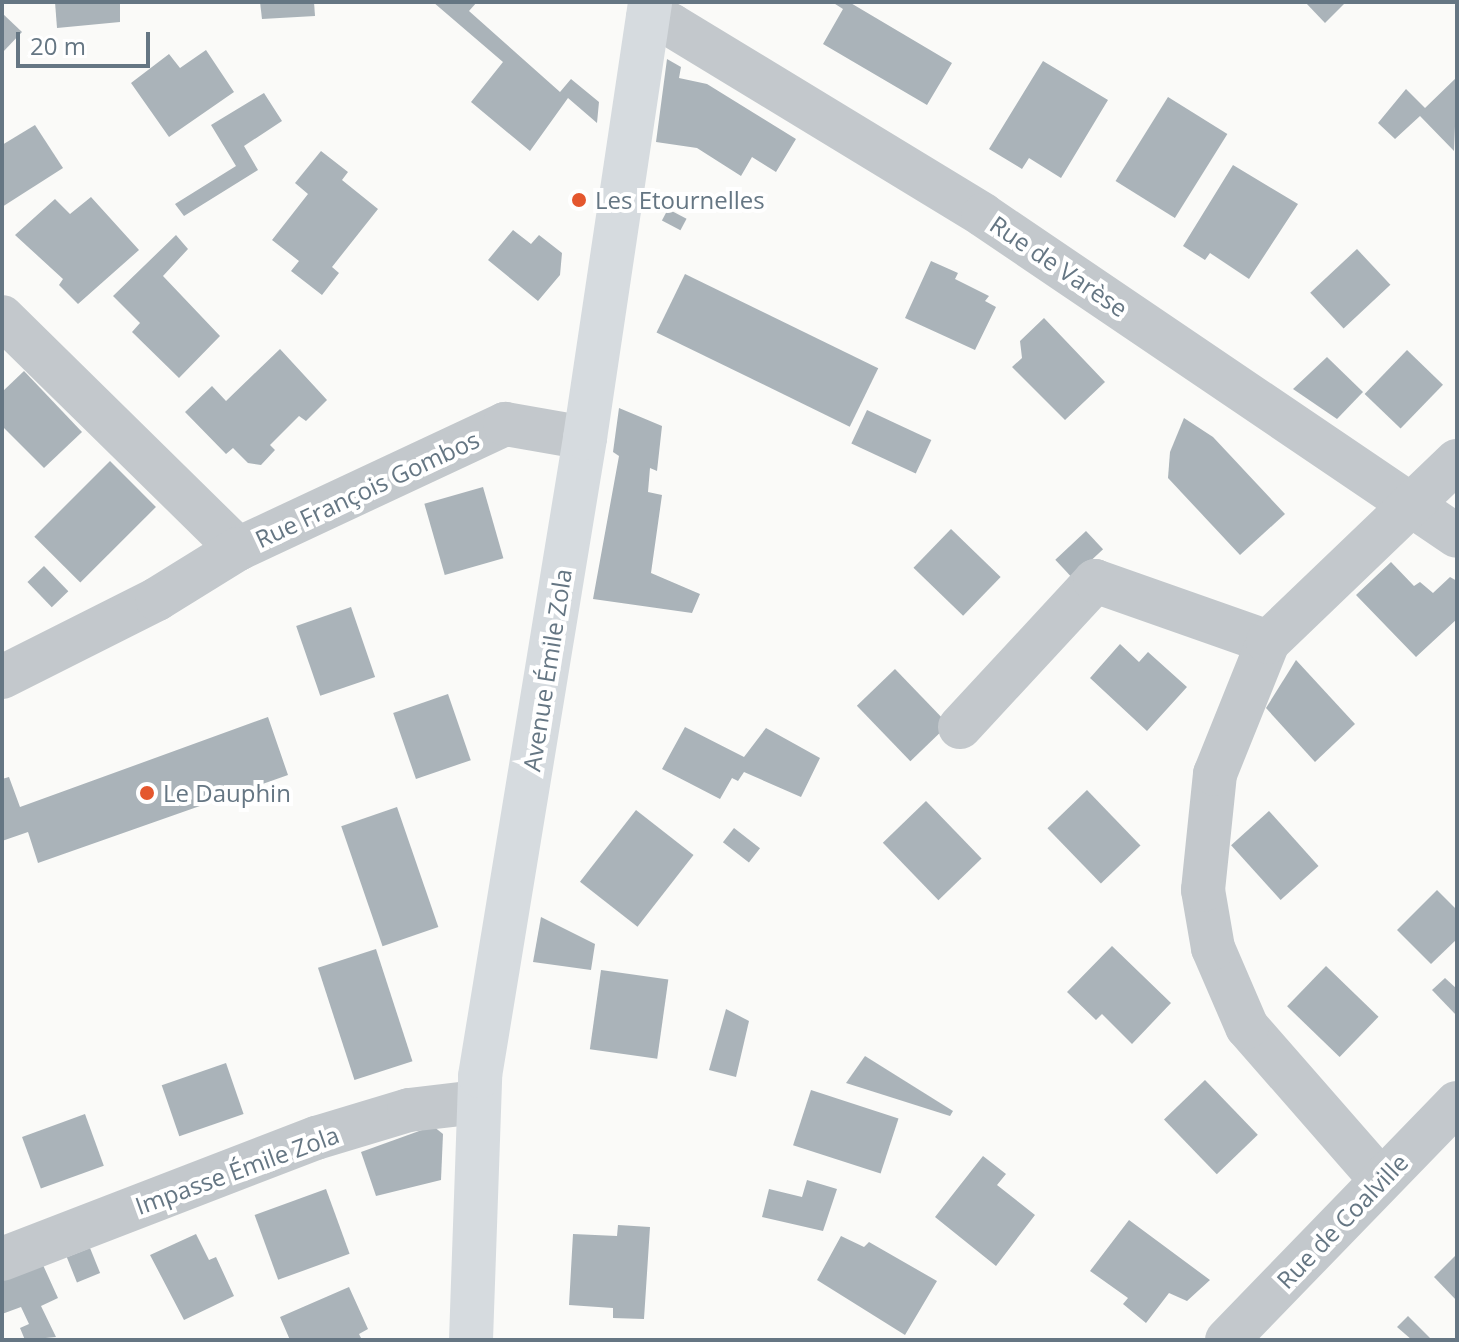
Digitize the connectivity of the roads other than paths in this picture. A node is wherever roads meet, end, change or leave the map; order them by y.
1 (649, 10) edge
2 (2, 317) edge
3 (585, 438) junction
4 (1457, 461) edge
5 (1413, 506) junction
6 (1457, 536) edge
7 (238, 549) junction
8 (1268, 642) junction
9 (2, 677) edge
10 (960, 727) dead end
11 (477, 1102) junction
12 (1457, 1103) edge
13 (1381, 1180) junction
14 (2, 1259) edge
15 (471, 1340) edge
16 (1227, 1340) edge

1 - 3 main road, Avenue Émile Zola
1 - 5 street, Rue de Varèse
2 - 7 street, Rue François Gombos
3 - 7 street, Rue François Gombos
3 - 11 main road, Avenue Émile Zola
4 - 5 street
5 - 6 street, Rue de Varèse
5 - 8 street
7 - 9 street
8 - 10 street
8 - 13 street
11 - 14 street, Impasse Émile Zola
11 - 15 main road, Avenue Émile Zola
12 - 13 street, Rue de Coalville
13 - 16 street, Rue de Coalville

